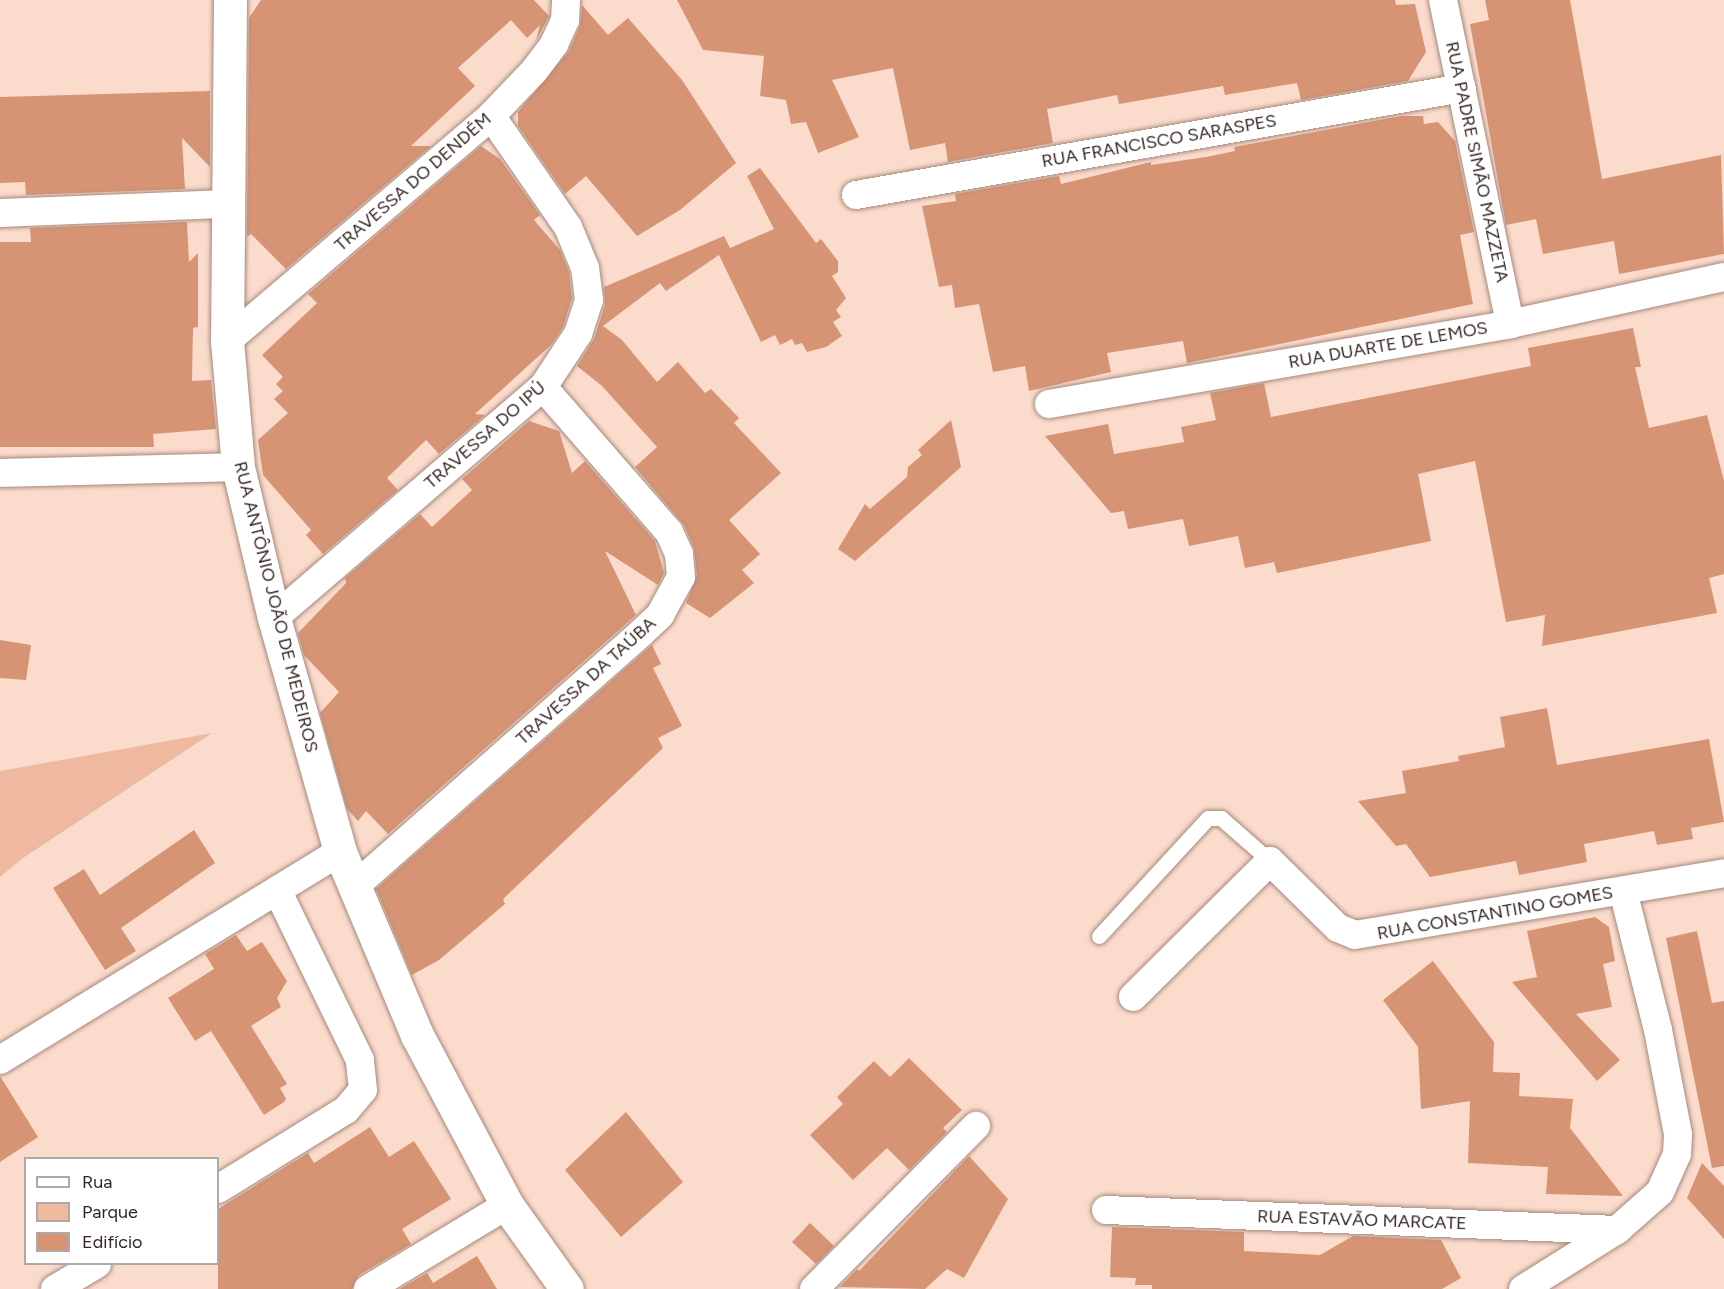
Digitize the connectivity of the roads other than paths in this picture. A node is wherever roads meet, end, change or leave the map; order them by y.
1 (230, 0) edge
2 (566, 0) edge
3 (1443, 0) edge
4 (1462, 88) junction
5 (491, 116) junction
6 (856, 195) dead end
7 (226, 204) junction
8 (0, 213) edge
9 (1724, 277) edge
10 (1510, 324) junction
11 (227, 341) junction
12 (543, 387) junction
13 (1049, 404) dead end
14 (238, 467) junction
15 (0, 473) edge
16 (274, 618) junction
17 (340, 852) junction
18 (1270, 861) junction
19 (1724, 873) edge
20 (354, 887) junction
21 (277, 890) junction
22 (1623, 891) junction
23 (1099, 936) dead end
24 (1133, 997) dead end
25 (0, 1060) edge
26 (976, 1126) dead end
27 (219, 1188) edge
28 (507, 1205) junction
29 (1107, 1210) dead end
30 (1617, 1230) junction
31 (94, 1265) edge
32 (55, 1289) edge
33 (368, 1289) edge
34 (567, 1289) edge
35 (814, 1289) edge
36 (1523, 1289) edge

1 - 7 street, RUA ANTÔNIO JOÃO DE MEDEIROS
2 - 5 street, TRAVESSA DO DENDÉM
3 - 4 street, RUA PADRE SIMÃO MAZZETA
4 - 6 street, RUA FRANCISCO SARASPES
4 - 10 street, RUA PADRE SIMÃO MAZZETA
5 - 11 street, TRAVESSA DO DENDÉM
5 - 12 street, TRAVESSA DO IPÚ
7 - 8 street
7 - 11 street, RUA ANTÔNIO JOÃO DE MEDEIROS
9 - 10 street, RUA DUARTE DE LEMOS
10 - 13 street, RUA DUARTE DE LEMOS
11 - 14 street, RUA ANTÔNIO JOÃO DE MEDEIROS
12 - 16 street, TRAVESSA DO IPÚ
12 - 20 street, TRAVESSA DA TAÚBA
14 - 15 street
14 - 16 street, RUA ANTÔNIO JOÃO DE MEDEIROS
16 - 17 street, RUA ANTÔNIO JOÃO DE MEDEIROS
17 - 20 street, RUA ANTÔNIO JOÃO DE MEDEIROS
17 - 21 street
18 - 22 street, RUA CONSTANTINO GOMES
18 - 23 lane
18 - 24 street
19 - 22 street, RUA CONSTANTINO GOMES
20 - 28 street, RUA ANTÔNIO JOÃO DE MEDEIROS
21 - 25 street
21 - 27 street
22 - 30 street
26 - 35 street
28 - 33 street
28 - 34 street, RUA ANTÔNIO JOÃO DE MEDEIROS
29 - 30 street, RUA ESTAVÃO MARCATE
30 - 36 street
31 - 32 street

